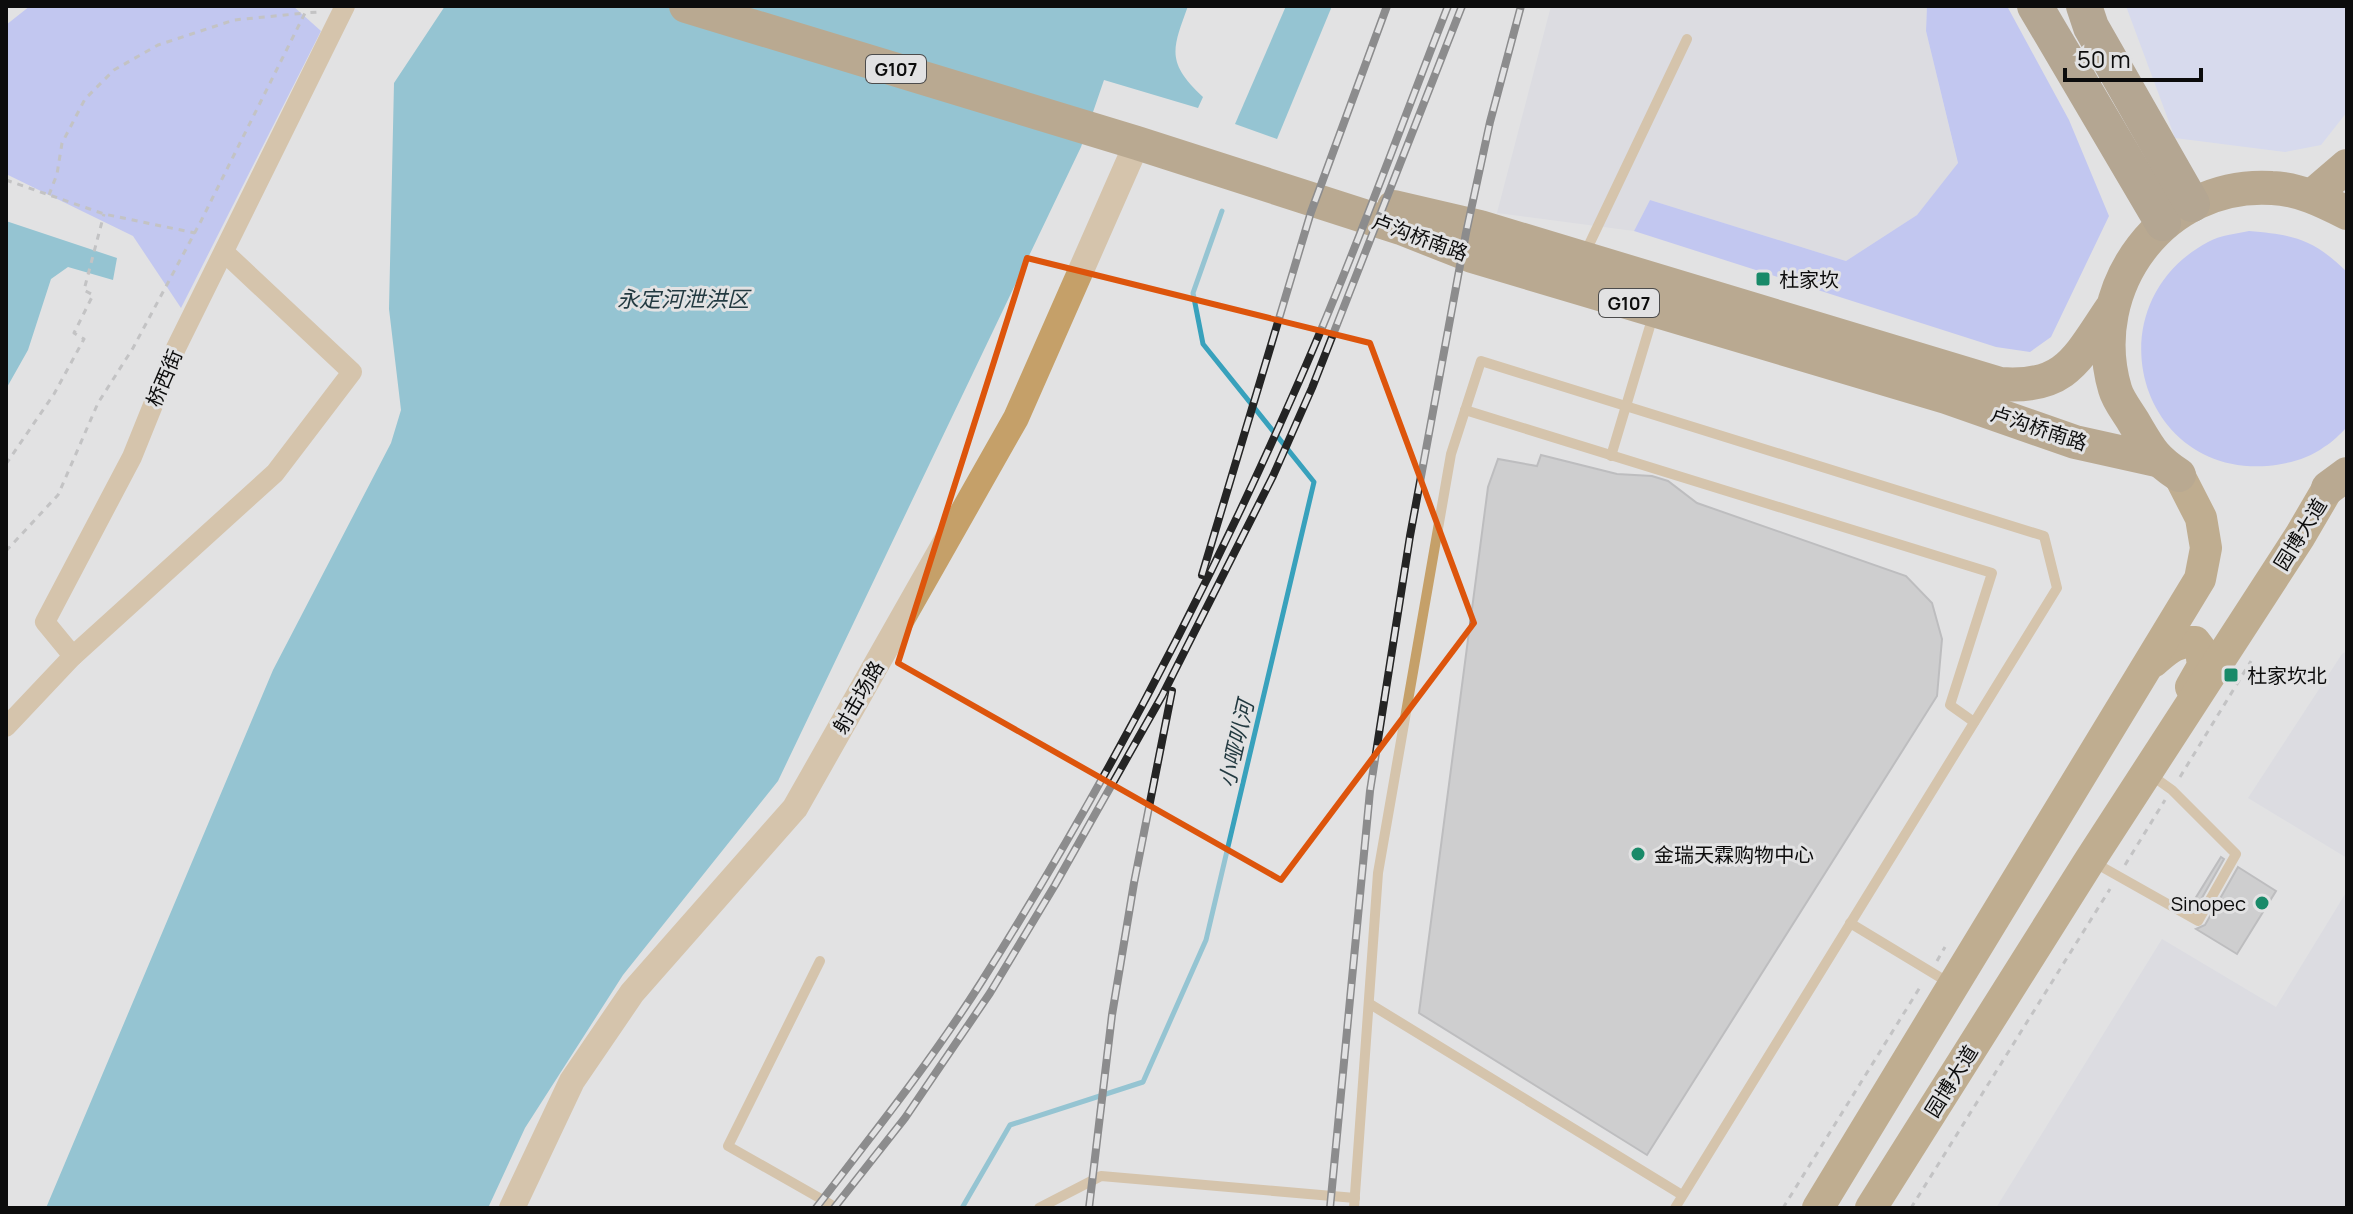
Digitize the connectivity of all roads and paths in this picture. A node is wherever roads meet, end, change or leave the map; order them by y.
1 (311, 6) edge
2 (686, 6) edge
3 (727, 6) edge
4 (2035, 6) edge
5 (2084, 6) edge
6 (341, 8) edge
7 (319, 12) junction
8 (305, 13) junction
9 (1687, 39) dead end
10 (1117, 133) junction
11 (2347, 166) edge
12 (6, 180) edge
13 (49, 195) junction
14 (2312, 196) junction
15 (2347, 213) edge
16 (104, 214) junction
17 (2178, 214) junction
18 (195, 233) junction
19 (224, 252) junction
20 (1583, 258) junction
21 (2111, 309) junction
22 (1655, 310) junction
23 (1625, 406) junction
24 (1465, 410) junction
25 (1611, 456) junction
26 (6, 464) edge
27 (2168, 468) junction
28 (2338, 481) edge
29 (6, 551) edge
30 (2255, 655) dead end
31 (73, 656) junction
32 (2150, 665) junction
33 (1974, 722) junction
34 (6, 727) edge
35 (2169, 737) junction
36 (2160, 781) junction
37 (2090, 860) junction
38 (2117, 877) junction
39 (1850, 923) junction
40 (820, 961) dead end
41 (1953, 985) junction
42 (1370, 1004) junction
43 (1682, 1195) junction
44 (1354, 1203) edge
45 (512, 1208) edge
46 (837, 1208) edge
47 (1039, 1208) edge
48 (1675, 1208) edge
49 (1818, 1208) edge
50 (1871, 1208) edge
51 (1911, 1208) edge

1 - 7 path
2 - 10 highway, 卢沟桥南路 / G107
3 - 10 highway, 卢沟桥南路 / G107
4 - 17 highway
5 - 17 highway
6 - 7 path
6 - 19 street, 桥西街
7 - 8 path
8 - 13 path
8 - 18 path
9 - 20 lane
10 - 20 highway, 卢沟桥南路 / G107
10 - 22 highway, 卢沟桥南路 / G107
10 - 45 street, 射击场路
11 - 14 highway
12 - 13 path
13 - 16 path
14 - 15 highway
14 - 17 highway
16 - 18 path
16 - 26 path
17 - 21 highway, G107
18 - 29 path
19 - 31 street, 桥西街
19 - 31 street
20 - 21 highway, 卢沟桥南路 / G107
21 - 27 highway, G107
22 - 23 lane
22 - 27 highway, 卢沟桥南路 / G107
23 - 24 lane
23 - 25 lane
23 - 33 lane
24 - 25 lane
24 - 42 lane
25 - 33 lane
27 - 32 main road
28 - 35 main road, 园博大道
30 - 36 path, 园博大道
31 - 34 street
32 - 35 main road
32 - 41 main road
33 - 39 lane
35 - 36 main road, 园博大道
36 - 37 main road, 园博大道
36 - 38 path, 园博大道
36 - 38 lane
37 - 38 lane
37 - 50 main road, 园博大道
38 - 51 path, 园博大道
39 - 41 lane
39 - 43 lane
40 - 46 lane
41 - 49 main road
42 - 43 lane
42 - 44 lane
43 - 48 lane
44 - 47 lane

